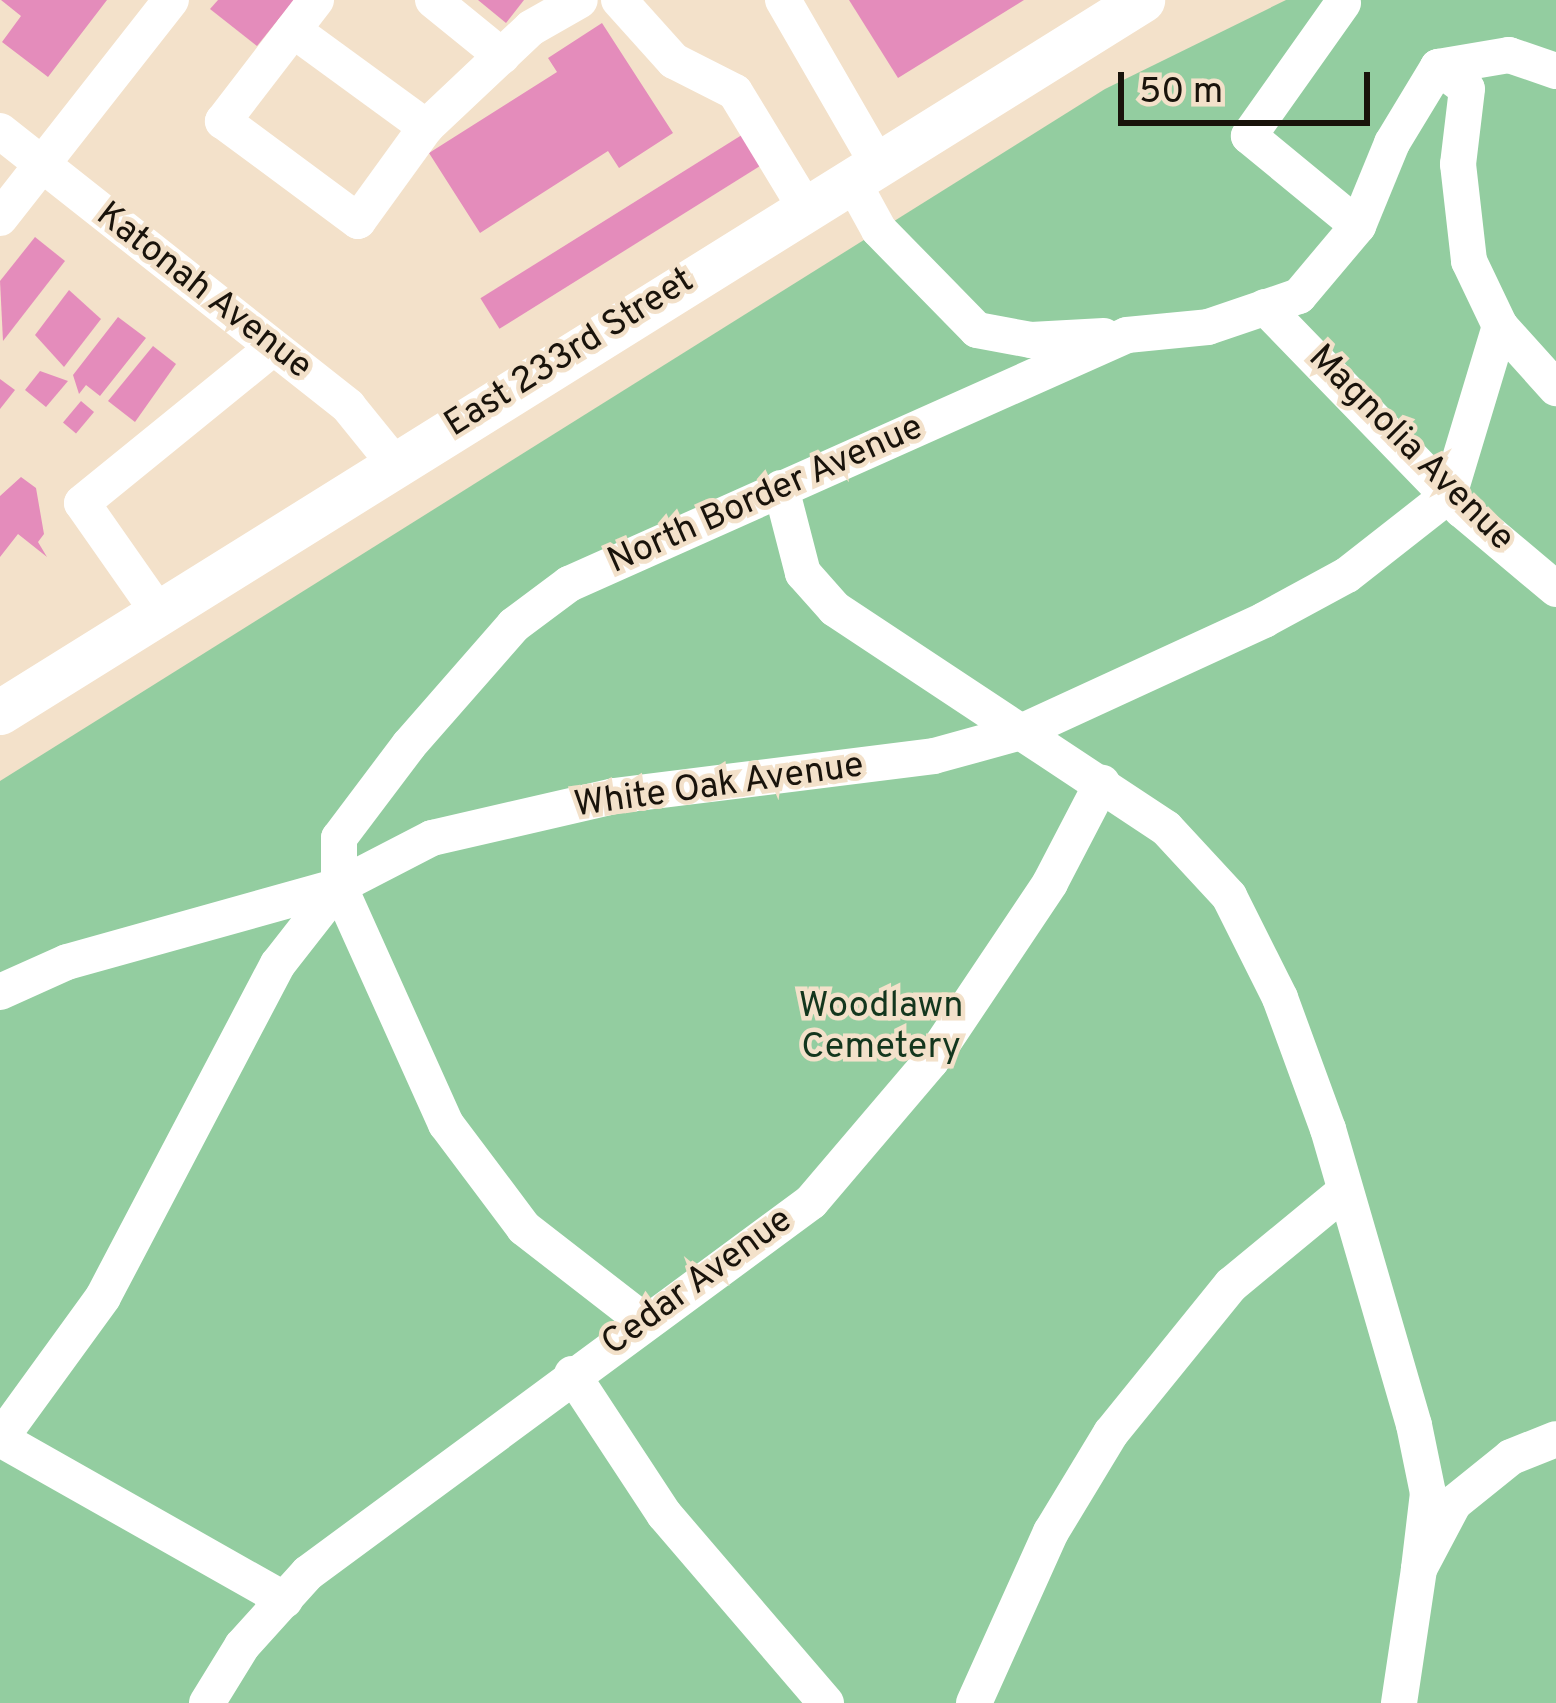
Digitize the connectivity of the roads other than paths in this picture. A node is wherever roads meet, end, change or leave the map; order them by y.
1 (171, 0) edge
2 (316, 0) edge
3 (433, 0) edge
4 (580, 0) edge
5 (619, 0) edge
6 (783, 0) edge
7 (1142, 0) edge
8 (1343, 3) dead end
9 (293, 30) junction
10 (502, 56) junction
11 (1438, 67) junction
12 (1556, 70) edge
13 (426, 127) junction
14 (0, 131) edge
15 (42, 164) junction
16 (864, 171) junction
17 (805, 207) junction
18 (0, 218) edge
19 (1358, 226) junction
20 (1265, 308) junction
21 (1500, 326) junction
22 (1127, 335) junction
23 (273, 348) junction
24 (1556, 388) edge
25 (394, 464) junction
26 (782, 488) junction
27 (1449, 495) junction
28 (1556, 589) edge
29 (159, 613) junction
30 (0, 712) edge
31 (1022, 731) junction
32 (1102, 783) junction
33 (339, 886) junction
34 (0, 992) edge
35 (1344, 1192) junction
36 (645, 1322) junction
37 (572, 1374) junction
38 (0, 1439) edge
39 (1556, 1439) edge
40 (1419, 1569) junction
41 (285, 1600) junction
42 (207, 1703) edge
43 (826, 1703) edge
44 (974, 1703) edge
45 (1399, 1703) edge

1 - 15 street
2 - 9 street
3 - 10 street
4 - 10 street
5 - 17 street
6 - 16 street
7 - 16 main road, East 233rd Street
8 - 19 street
9 - 13 street
9 - 13 street
10 - 13 street
11 - 12 street
11 - 19 street, North Border Avenue
11 - 21 street
14 - 15 street, Katonah Avenue
15 - 18 street
15 - 23 street, Katonah Avenue
16 - 17 main road, East 233rd Street
16 - 22 street
17 - 25 main road, East 233rd Street
19 - 20 street, North Border Avenue
20 - 22 street, North Border Avenue
20 - 27 street, Magnolia Avenue
21 - 24 street
21 - 27 street
22 - 26 street, North Border Avenue
23 - 25 street, Katonah Avenue
23 - 29 street
25 - 29 main road, East 233rd Street
26 - 31 street
26 - 33 street, North Border Avenue
27 - 28 street, Magnolia Avenue
27 - 31 street, White Oak Avenue
29 - 30 main road, East 233rd Street
31 - 32 street
31 - 33 street, White Oak Avenue
32 - 35 street
32 - 36 street, Cedar Avenue
33 - 34 street
33 - 36 street
33 - 38 street, White Oak Avenue
35 - 40 street
35 - 44 street
36 - 37 street, Cedar Avenue
37 - 41 street, Cedar Avenue
37 - 43 street
38 - 41 street
39 - 40 street
40 - 45 street
41 - 42 street, Cedar Avenue

